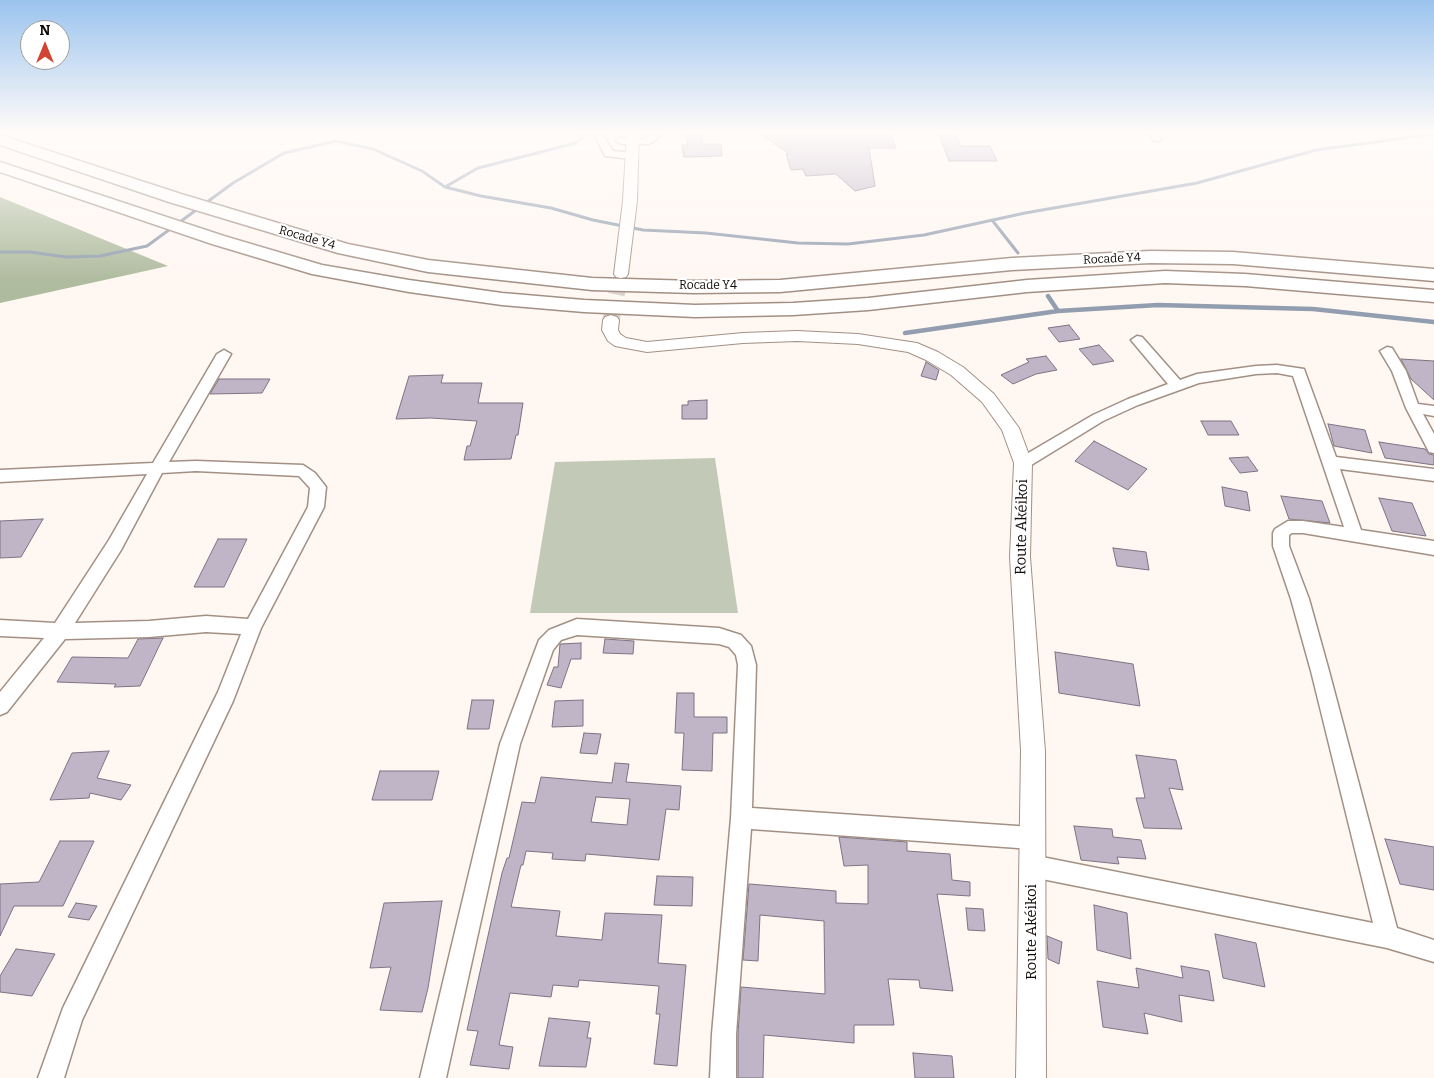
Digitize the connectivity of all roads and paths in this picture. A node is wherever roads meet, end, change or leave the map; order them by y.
1 (49, 182) edge
2 (128, 182) edge
3 (630, 182) edge
4 (621, 274) tunnel mouth
5 (1434, 275) edge
6 (1434, 296) edge
7 (611, 320) tunnel mouth
8 (1138, 340) dead end
9 (1387, 351) dead end
10 (224, 354) dead end
11 (1177, 386) junction
12 (1414, 408) junction
13 (1434, 411) edge
14 (1434, 448) edge
15 (1331, 462) junction
16 (1023, 463) junction
17 (158, 467) junction
18 (1434, 475) edge
19 (0, 476) edge
20 (1355, 535) junction
21 (1434, 548) edge
22 (253, 627) junction
23 (0, 628) edge
24 (60, 631) junction
25 (0, 706) edge
26 (741, 818) junction
27 (1032, 838) junction
28 (1032, 866) junction
29 (1387, 937) junction
30 (1434, 951) edge
31 (51, 1078) edge
32 (433, 1078) edge
33 (723, 1078) edge
34 (1031, 1078) edge

1 - 6 highway, Rocade Y4
2 - 5 highway, Rocade Y4
3 - 4 street
7 - 16 street, Route Akéikoi
8 - 11 street
9 - 12 street
10 - 17 street
11 - 15 street
11 - 16 street
12 - 13 street
12 - 14 street
15 - 18 street
15 - 20 street
16 - 27 street, Route Akéikoi
17 - 19 street
17 - 22 street
17 - 24 street
20 - 21 street
20 - 29 street
22 - 24 street
22 - 31 street
23 - 24 street
24 - 25 street
26 - 27 street
26 - 32 street
26 - 33 street
27 - 28 street, Route Akéikoi
28 - 29 street
28 - 34 street, Route Akéikoi
29 - 30 street

